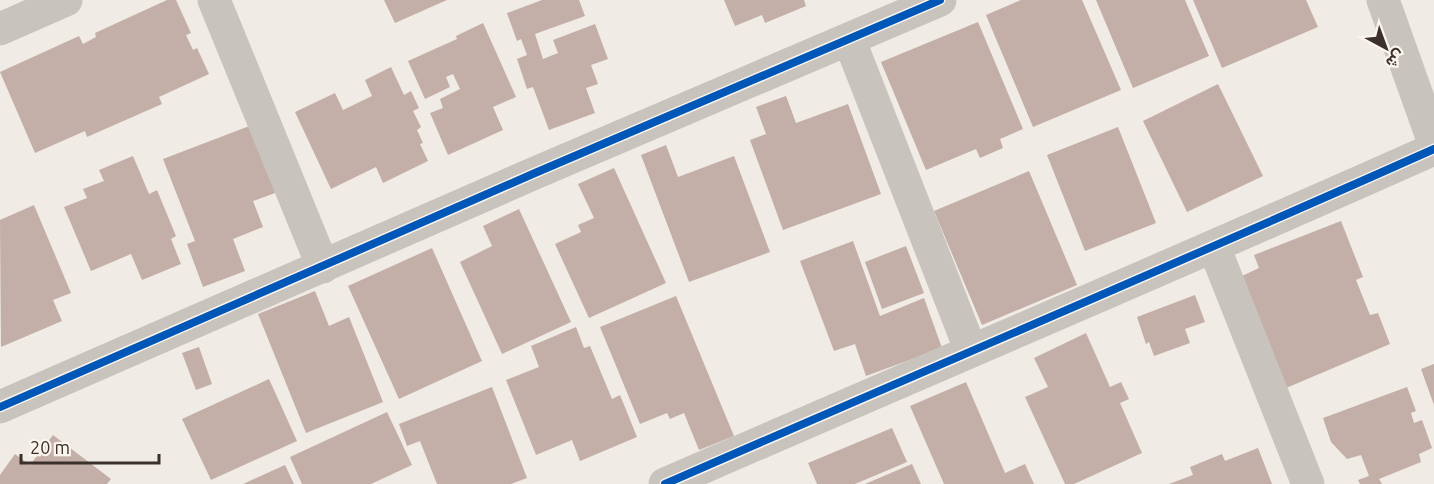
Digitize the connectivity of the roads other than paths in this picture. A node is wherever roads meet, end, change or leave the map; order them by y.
1 (66, 0) edge
2 (214, 0) edge
3 (939, 0) edge
4 (1383, 0) edge
5 (0, 28) edge
6 (849, 39) junction
7 (1434, 143) edge
8 (1434, 149) edge
9 (1214, 248) junction
10 (323, 267) junction
11 (971, 351) junction
12 (0, 407) edge
13 (664, 484) edge
14 (1308, 484) edge

1 - 5 street
2 - 10 street
3 - 6 street
4 - 7 street
6 - 10 street
6 - 11 street
8 - 9 street
9 - 11 street
9 - 14 street
10 - 12 street
11 - 13 street

